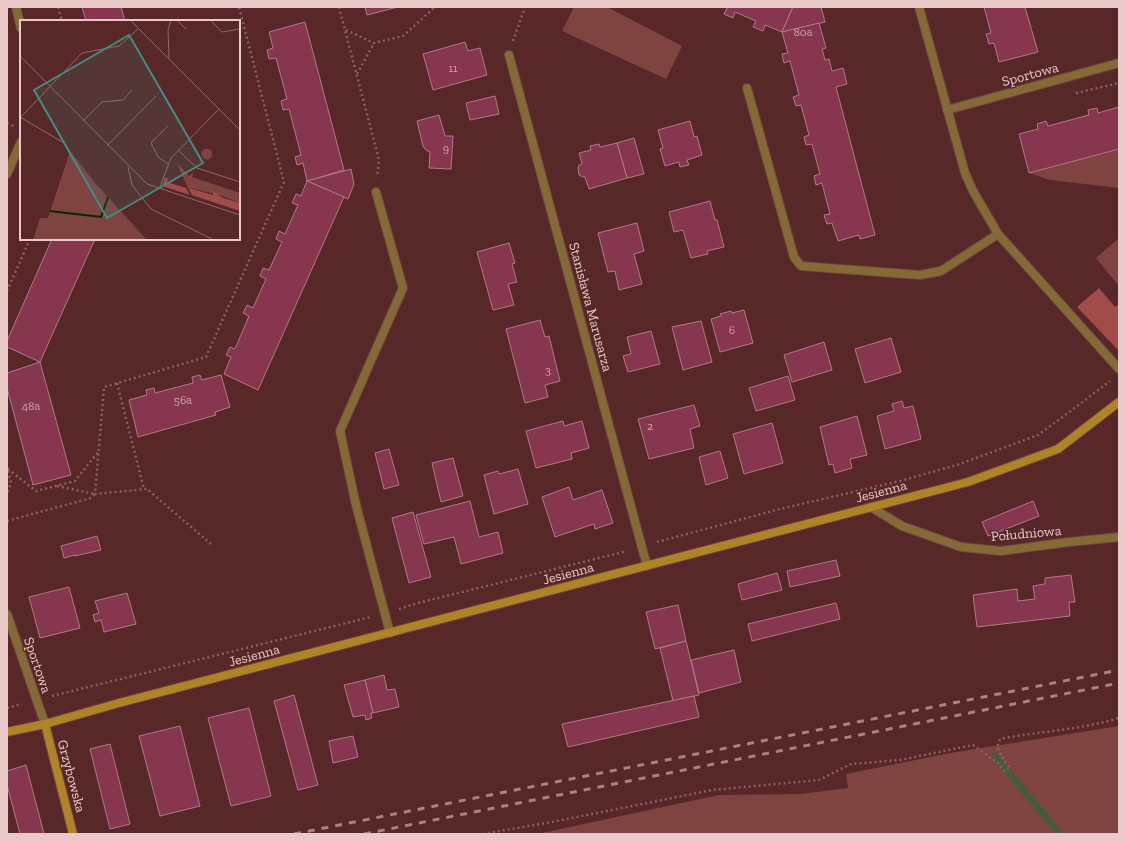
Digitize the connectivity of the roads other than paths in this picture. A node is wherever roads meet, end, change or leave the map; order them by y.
1 (16, 7) edge
2 (919, 7) edge
3 (20, 24) edge
4 (509, 55) road end
5 (1119, 63) edge
6 (746, 88) dead end
7 (947, 110) junction
8 (20, 144) edge
9 (7, 174) edge
10 (376, 192) road end
11 (998, 234) junction
12 (1119, 369) edge
13 (1119, 402) edge
14 (871, 507) junction
15 (1119, 537) edge
16 (647, 566) junction
17 (7, 614) edge
18 (390, 632) junction
19 (45, 724) junction
20 (7, 732) edge
21 (74, 834) edge

1 - 3 street
2 - 7 street
4 - 16 street, Stanisława Marusarza
5 - 7 street, Sportowa
6 - 11 street
7 - 11 street
8 - 9 street
10 - 18 street
11 - 12 street
13 - 14 street, Jesienna
14 - 15 street, Południowa
14 - 16 street, Jesienna
16 - 18 street, Jesienna
17 - 19 street, Sportowa
18 - 19 street, Jesienna
19 - 20 street, Jesienna
19 - 21 street, Grzybowska

